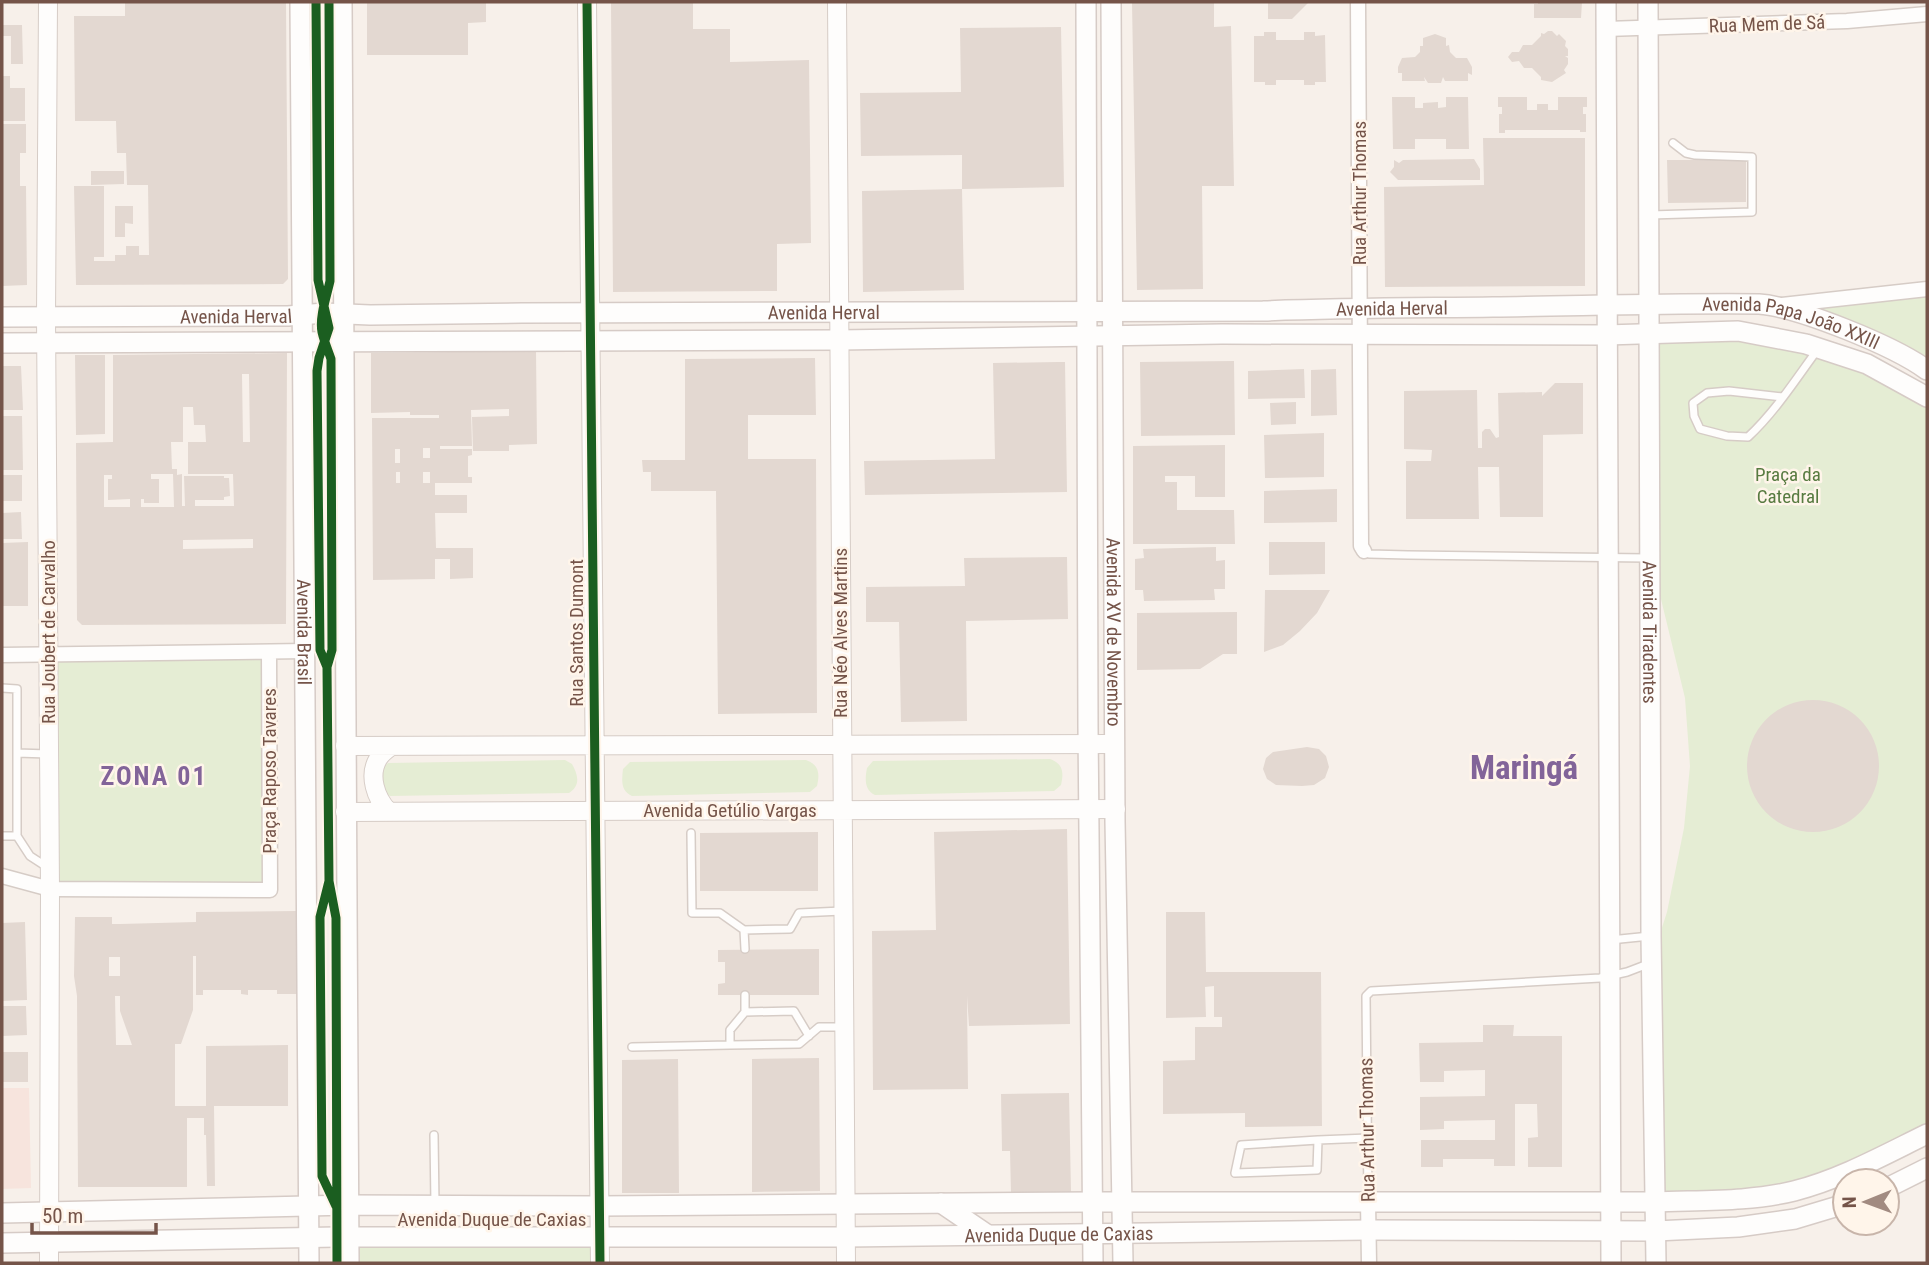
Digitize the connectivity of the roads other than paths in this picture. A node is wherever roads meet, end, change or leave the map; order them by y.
1 (48, 2) edge
2 (300, 2) edge
3 (342, 2) edge
4 (587, 2) edge
5 (837, 2) edge
6 (1086, 2) edge
7 (1111, 2) edge
8 (1359, 2) edge
9 (1606, 2) edge
10 (1647, 2) edge
11 (1927, 15) edge
12 (1648, 28) junction
13 (1606, 29) junction
14 (1673, 143) dead end
15 (1649, 215) junction
16 (1927, 289) edge
17 (1648, 302) junction
18 (1606, 305) junction
19 (1777, 305) junction
20 (1359, 307) junction
21 (1460, 308) junction
22 (1112, 310) junction
23 (1087, 311) junction
24 (1264, 311) junction
25 (838, 312) junction
26 (939, 312) junction
27 (592, 313) junction
28 (744, 313) junction
29 (302, 314) junction
30 (342, 314) junction
31 (429, 314) junction
32 (2, 317) edge
33 (46, 317) junction
34 (146, 317) junction
35 (1833, 325) junction
36 (1648, 332) junction
37 (1222, 334) junction
38 (1505, 335) junction
39 (1606, 335) junction
40 (1087, 336) junction
41 (1112, 336) junction
42 (1359, 336) junction
43 (968, 337) junction
44 (702, 339) junction
45 (472, 340) junction
46 (592, 340) junction
47 (839, 340) junction
48 (190, 341) junction
49 (303, 342) junction
50 (343, 342) junction
51 (2, 343) edge
52 (47, 343) junction
53 (1812, 346) junction
54 (1927, 370) edge
55 (1783, 397) junction
56 (1927, 397) edge
57 (1364, 551) joint
58 (1607, 557) junction
59 (1651, 558) junction
60 (304, 651) junction
61 (269, 652) junction
62 (48, 654) junction
63 (2, 655) edge
64 (2, 688) edge
65 (1115, 744) junction
66 (841, 745) junction
67 (1089, 745) junction
68 (594, 746) junction
69 (345, 747) junction
70 (390, 747) junction
71 (17, 754) junction
72 (49, 754) junction
73 (1090, 808) junction
74 (1115, 808) junction
75 (842, 809) junction
76 (387, 811) junction
77 (595, 811) junction
78 (345, 812) junction
79 (691, 833) dead end
80 (2, 836) edge
81 (17, 836) junction
82 (50, 868) junction
83 (2, 877) edge
84 (50, 889) junction
85 (842, 911) junction
86 (744, 930) junction
87 (1651, 936) junction
88 (1608, 940) junction
89 (745, 949) dead end
90 (1651, 962) junction
91 (1610, 976) junction
92 (745, 995) dead end
93 (745, 1012) junction
94 (844, 1027) junction
95 (809, 1036) junction
96 (730, 1045) junction
97 (632, 1047) dead end
98 (1927, 1134) edge
99 (434, 1135) dead end
100 (1368, 1138) junction
101 (1318, 1140) junction
102 (1859, 1167) edge
103 (1927, 1168) edge
104 (1831, 1178) edge
105 (1901, 1181) edge
106 (1831, 1188) edge
107 (1611, 1201) junction
108 (1093, 1202) junction
109 (1123, 1202) junction
110 (1244, 1202) junction
111 (1368, 1202) junction
112 (1458, 1202) junction
113 (1655, 1202) junction
114 (941, 1203) junction
115 (349, 1205) junction
116 (439, 1205) junction
117 (753, 1205) junction
118 (845, 1205) junction
119 (308, 1206) junction
120 (600, 1206) junction
121 (1831, 1208) edge
122 (48, 1210) junction
123 (181, 1210) junction
124 (2, 1213) edge
125 (1795, 1219) junction
126 (1368, 1230) junction
127 (1507, 1230) junction
128 (1611, 1231) junction
129 (1656, 1231) junction
130 (1123, 1233) junction
131 (1189, 1233) junction
132 (1093, 1234) junction
133 (600, 1235) junction
134 (988, 1235) junction
135 (708, 1236) junction
136 (309, 1237) junction
137 (349, 1237) junction
138 (496, 1237) junction
139 (846, 1237) junction
140 (122, 1242) junction
141 (2, 1243) edge
142 (48, 1243) junction
143 (48, 1263) edge
144 (309, 1263) edge
145 (349, 1263) edge
146 (600, 1263) edge
147 (846, 1263) edge
148 (1093, 1263) edge
149 (1123, 1263) edge
150 (1368, 1263) edge
151 (1611, 1263) edge
152 (1656, 1263) edge

1 - 33 street, Rua Joubert de Carvalho
2 - 29 main road, Avenida Brasil
3 - 30 main road, Avenida Brasil
4 - 27 street, Rua Santos Dumont
5 - 25 street, Rua Néo Alves Martins
6 - 23 main road, Avenida XV de Novembro
7 - 22 main road, Avenida XV de Novembro
8 - 20 street, Rua Arthur Thomas
9 - 13 main road
10 - 12 main road, Avenida Tiradentes
11 - 12 street, Rua Mem de Sá
12 - 13 street, Rua Mem de Sá
12 - 15 main road, Avenida Tiradentes
13 - 18 main road
14 - 15 lane
15 - 17 main road, Avenida Tiradentes
16 - 19 street
17 - 18 main road, Avenida Herval
17 - 19 main road, Avenida Papa João XXIII
17 - 36 main road, Avenida Tiradentes
18 - 21 main road, Avenida Herval
18 - 39 main road
19 - 35 main road, Avenida Papa João XXIII
20 - 21 main road, Avenida Herval
20 - 24 main road, Avenida Herval
20 - 42 street, Rua Arthur Thomas
21 - 38 main road
22 - 23 main road, Avenida Herval
22 - 24 main road, Avenida Herval
22 - 41 main road, Avenida XV de Novembro
23 - 26 main road, Avenida Herval
23 - 40 main road, Avenida XV de Novembro
24 - 37 main road
25 - 26 main road, Avenida Herval
25 - 28 main road, Avenida Herval
25 - 47 street, Rua Néo Alves Martins
26 - 43 main road
27 - 28 main road, Avenida Herval
27 - 31 main road, Avenida Herval
27 - 46 street, Rua Santos Dumont
28 - 44 main road
29 - 30 main road, Avenida Herval
29 - 34 main road, Avenida Herval
29 - 49 main road, Avenida Brasil
30 - 31 main road, Avenida Herval
30 - 50 main road, Avenida Brasil
31 - 45 main road
32 - 33 main road, Avenida Herval
33 - 34 main road, Avenida Herval
33 - 52 street, Rua Joubert de Carvalho
34 - 48 main road
35 - 53 main road
35 - 54 main road, Avenida Papa João XXIII
36 - 39 main road, Avenida Herval
36 - 53 main road, Avenida Papa João XXIII
36 - 59 main road, Avenida Tiradentes
37 - 41 main road, Avenida Herval
37 - 42 main road, Avenida Herval
38 - 39 main road, Avenida Herval
38 - 42 main road, Avenida Herval
39 - 58 main road
40 - 41 main road, Avenida Herval
40 - 43 main road, Avenida Herval
40 - 67 main road, Avenida XV de Novembro
41 - 65 main road, Avenida XV de Novembro
42 - 57 street, Rua Arthur Thomas
43 - 47 main road, Avenida Herval
44 - 46 main road, Avenida Herval
44 - 47 main road, Avenida Herval
45 - 46 main road, Avenida Herval
45 - 50 main road, Avenida Herval
46 - 68 street, Rua Santos Dumont
47 - 66 street, Rua Néo Alves Martins
48 - 49 main road, Avenida Herval
48 - 52 main road, Avenida Herval
49 - 50 main road, Avenida Herval
49 - 60 main road, Avenida Brasil
50 - 69 main road, Avenida Brasil
51 - 52 main road, Avenida Herval
52 - 62 street, Rua Joubert de Carvalho
53 - 55 lane
53 - 56 main road, Avenida Papa João XXIII
55 - 55 lane
57 - 58 lane
58 - 59 lane
58 - 88 main road
59 - 87 main road, Avenida Tiradentes
60 - 61 street
60 - 119 main road, Avenida Brasil
61 - 62 street
61 - 84 street, Praça Raposo Tavares
62 - 63 street
62 - 72 street, Rua Joubert de Carvalho
64 - 71 lane
65 - 67 street
65 - 74 main road, Avenida XV de Novembro
66 - 67 street
66 - 68 street
66 - 75 street, Rua Néo Alves Martins
67 - 73 main road, Avenida XV de Novembro
68 - 70 street
68 - 77 street, Rua Santos Dumont
69 - 70 street
69 - 78 main road, Avenida Brasil
70 - 76 street
71 - 72 lane
71 - 81 lane
72 - 82 street, Rua Joubert de Carvalho
73 - 74 street, Avenida Getúlio Vargas
73 - 75 street, Avenida Getúlio Vargas
73 - 108 main road, Avenida XV de Novembro
74 - 109 main road, Avenida XV de Novembro
75 - 77 street, Avenida Getúlio Vargas
75 - 85 street, Rua Néo Alves Martins
76 - 77 street, Avenida Getúlio Vargas
76 - 78 street, Avenida Getúlio Vargas
77 - 120 street, Rua Santos Dumont
78 - 115 main road, Avenida Brasil
79 - 86 lane
80 - 81 lane
81 - 82 lane
82 - 84 street, Rua Joubert de Carvalho
83 - 84 street
84 - 122 street, Rua Joubert de Carvalho
85 - 86 lane
85 - 94 street, Rua Néo Alves Martins
86 - 89 lane
87 - 88 lane
87 - 90 main road, Avenida Tiradentes
88 - 91 main road
90 - 91 lane
90 - 113 main road, Avenida Tiradentes
91 - 100 lane, Rua Arthur Thomas
91 - 107 main road
92 - 93 lane
93 - 95 lane
93 - 96 lane
94 - 95 lane
94 - 118 street, Rua Néo Alves Martins
95 - 96 lane
96 - 97 lane
98 - 102 main road
99 - 116 lane
100 - 101 lane
100 - 111 lane, Rua Arthur Thomas
101 - 101 lane
103 - 105 main road
104 - 113 main road
106 - 125 main road
107 - 112 main road, Avenida Duque de Caxias
107 - 113 main road, Avenida Duque de Caxias
107 - 128 main road
108 - 109 main road, Avenida Duque de Caxias
108 - 114 main road, Avenida Duque de Caxias
108 - 132 main road, Avenida XV de Novembro
109 - 110 main road, Avenida Duque de Caxias
109 - 130 main road, Avenida XV de Novembro
110 - 111 main road, Avenida Duque de Caxias
110 - 131 main road
111 - 112 main road, Avenida Duque de Caxias
111 - 126 street, Rua Arthur Thomas
112 - 127 main road
113 - 129 main road, Avenida Tiradentes
114 - 118 main road, Avenida Duque de Caxias
114 - 134 main road
115 - 116 main road, Avenida Duque de Caxias
115 - 119 main road, Avenida Duque de Caxias
115 - 137 main road, Avenida Brasil
116 - 120 main road, Avenida Duque de Caxias
116 - 138 main road
117 - 118 main road, Avenida Duque de Caxias
117 - 120 main road, Avenida Duque de Caxias
117 - 135 main road
118 - 139 street, Rua Néo Alves Martins
119 - 123 main road, Avenida Duque de Caxias
119 - 136 main road, Avenida Brasil
120 - 133 street, Rua Santos Dumont
121 - 125 main road
122 - 123 main road, Avenida Duque de Caxias
122 - 124 main road, Avenida Duque de Caxias
122 - 142 street, Rua Joubert de Carvalho
123 - 140 main road
125 - 129 main road
126 - 127 main road, Avenida Duque de Caxias
126 - 131 main road, Avenida Duque de Caxias
126 - 150 street, Rua Arthur Thomas
127 - 128 main road, Avenida Duque de Caxias
128 - 129 main road, Avenida Duque de Caxias
128 - 151 main road
129 - 152 main road, Avenida Tiradentes
130 - 131 main road, Avenida Duque de Caxias
130 - 132 main road, Avenida Duque de Caxias
130 - 149 main road, Avenida XV de Novembro
132 - 134 main road, Avenida Duque de Caxias
132 - 148 main road, Avenida XV de Novembro
133 - 135 main road, Avenida Duque de Caxias
133 - 138 main road, Avenida Duque de Caxias
133 - 146 street, Rua Santos Dumont
134 - 139 main road, Avenida Duque de Caxias
135 - 139 main road, Avenida Duque de Caxias
136 - 137 main road, Avenida Duque de Caxias
136 - 140 main road, Avenida Duque de Caxias
136 - 144 main road, Avenida Brasil
137 - 138 main road, Avenida Duque de Caxias
137 - 145 main road, Avenida Brasil
139 - 147 street, Rua Néo Alves Martins
140 - 142 main road, Avenida Duque de Caxias
141 - 142 main road, Avenida Duque de Caxias
142 - 143 street, Rua Joubert de Carvalho

